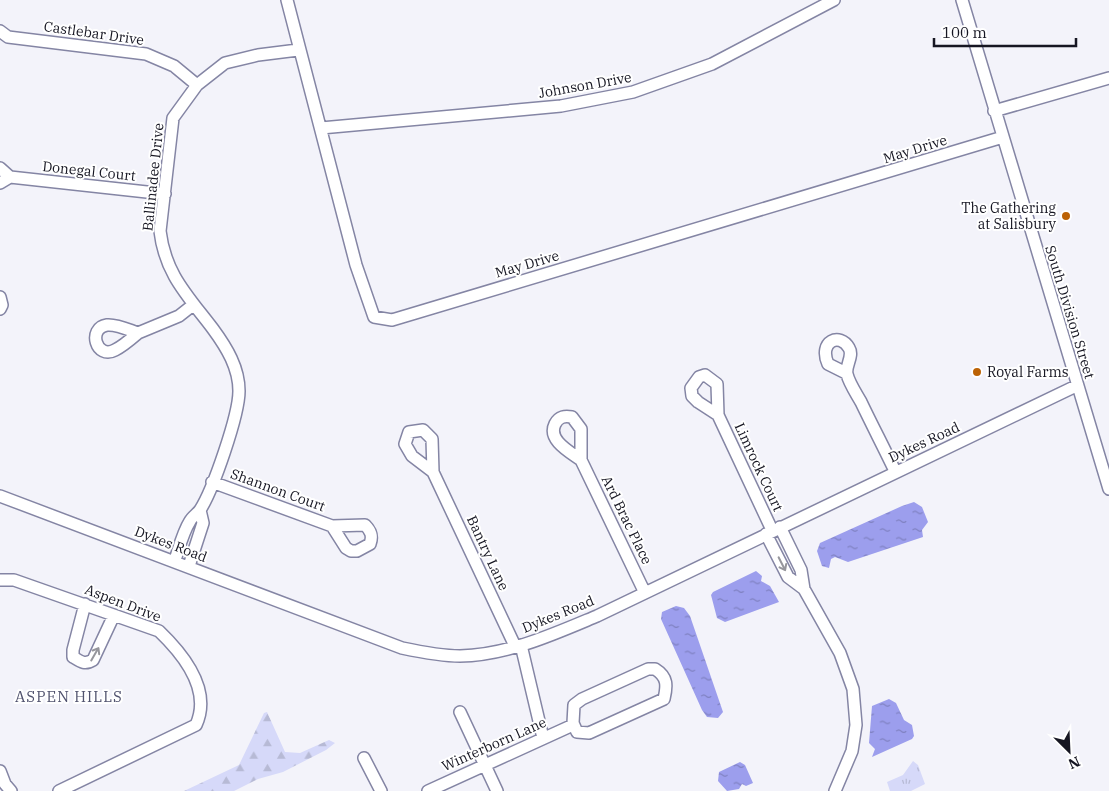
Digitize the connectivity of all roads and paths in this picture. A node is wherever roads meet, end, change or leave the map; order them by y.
1 (287, 0) edge
2 (834, 0) edge
3 (962, 0) edge
4 (2, 37) edge
5 (298, 50) junction
6 (1109, 78) edge
7 (197, 85) junction
8 (994, 110) junction
9 (321, 128) junction
10 (1003, 137) junction
11 (0, 168) edge
12 (10, 177) junction
13 (0, 183) edge
14 (164, 194) junction
15 (0, 297) edge
16 (193, 305) junction
17 (0, 309) edge
18 (138, 334) dead end
19 (846, 373) dead end
20 (1076, 386) junction
21 (718, 415) dead end
22 (581, 460) dead end
23 (895, 471) junction
24 (434, 472) dead end
25 (212, 482) junction
26 (1109, 489) edge
27 (0, 496) edge
28 (200, 510) junction
29 (332, 526) dead end
30 (772, 530) junction
31 (174, 560) junction
32 (189, 566) junction
33 (0, 580) edge
34 (645, 593) junction
35 (84, 604) junction
36 (114, 615) junction
37 (518, 646) junction
38 (460, 712) dead end
39 (574, 724) junction
40 (543, 738) junction
41 (364, 758) dead end
42 (484, 764) junction
43 (0, 771) edge
44 (11, 791) edge
45 (59, 791) edge
46 (381, 791) edge
47 (428, 791) edge
48 (496, 791) edge
49 (835, 791) edge

1 - 5 street, May Drive
2 - 9 street, Johnson Drive
3 - 8 street, South Division Street
4 - 7 street, Castlebar Drive
5 - 7 street, Ballinadee Drive
5 - 9 street, May Drive
6 - 8 street
7 - 14 street, Ballinadee Drive
8 - 10 street, South Division Street
9 - 10 street, May Drive
10 - 20 street, South Division Street
11 - 12 street
12 - 13 street
12 - 14 street, Donegal Court
14 - 16 street, Ballinadee Drive
15 - 17 street
16 - 18 street
16 - 25 street, Ballinadee Drive
19 - 23 street
20 - 23 street, Dykes Road
20 - 26 street, South Division Street
21 - 30 street, Limrock Court
22 - 34 street, Ard Brac Place
23 - 30 street, Dykes Road
24 - 37 street, Bantry Lane
25 - 28 street, Ballinadee Drive
25 - 29 street, Shannon Court
27 - 31 street, Dykes Road
28 - 31 street, Ballinadee Drive
28 - 32 street, Ballinadee Drive
30 - 34 street, Dykes Road
30 - 49 street, Limrock Court
31 - 32 street, Dykes Road
32 - 37 street, Dykes Road
33 - 35 street, Aspen Drive
34 - 37 street, Dykes Road
35 - 36 street, Aspen Drive
35 -> 36 street
36 - 45 street, Aspen Drive
37 - 40 street, Bantry Lane
38 - 42 street
39 - 39 street
39 - 40 street, Winterborn Lane
40 - 42 street, Winterborn Lane
41 - 46 street
42 - 47 street, Winterborn Lane
42 - 48 street
43 - 44 street

